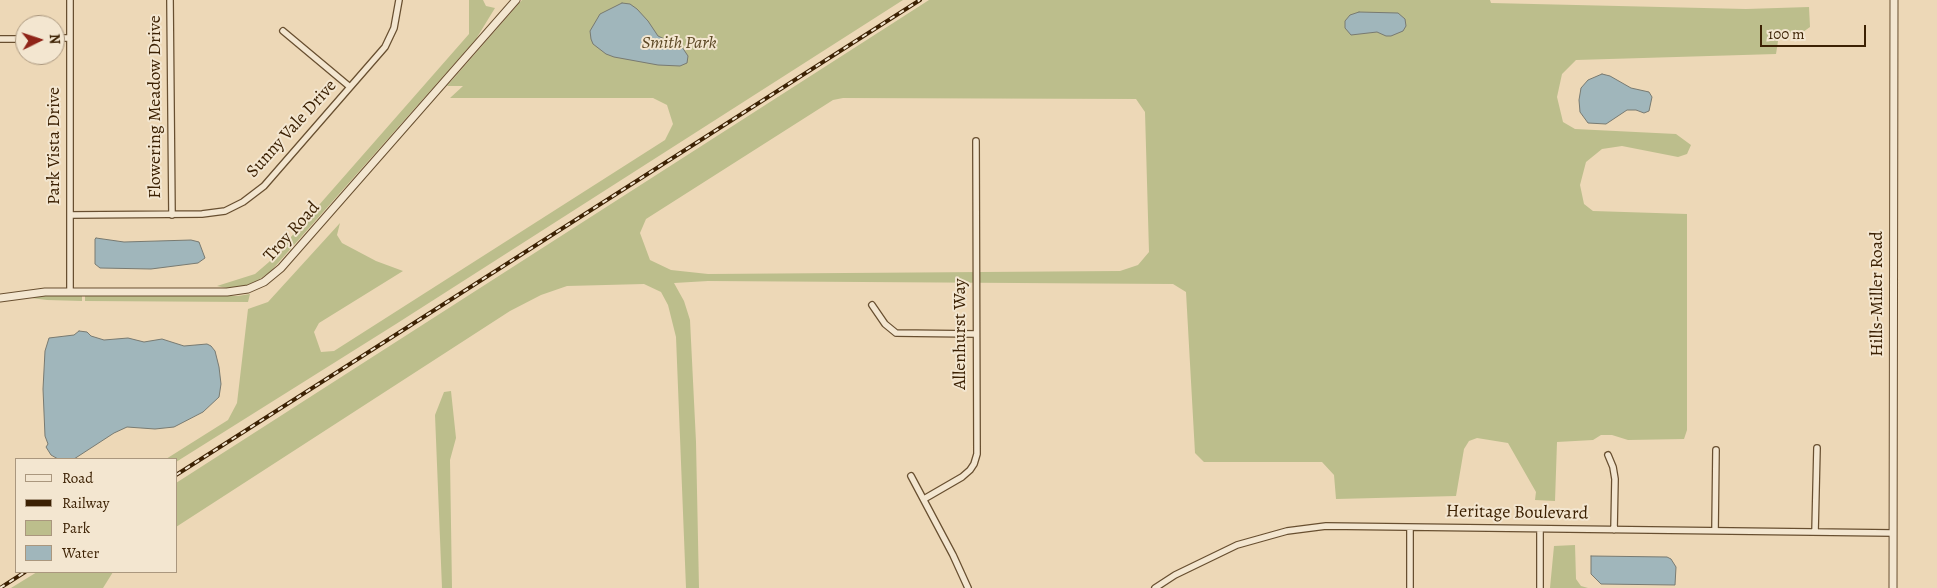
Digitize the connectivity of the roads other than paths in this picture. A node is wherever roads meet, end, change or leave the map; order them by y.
1 (70, 0) edge
2 (170, 0) edge
3 (400, 0) edge
4 (516, 0) edge
5 (1894, 0) edge
6 (283, 31) dead end
7 (65, 38) edge
8 (70, 38) junction
9 (0, 39) edge
10 (15, 39) edge
11 (350, 87) junction
12 (976, 141) dead end
13 (70, 214) junction
14 (172, 215) junction
15 (70, 292) junction
16 (0, 298) edge
17 (872, 305) dead end
18 (976, 334) junction
19 (1817, 448) dead end
20 (1716, 450) dead end
21 (1608, 456) dead end
22 (911, 476) dead end
23 (924, 499) junction
24 (1410, 528) junction
25 (1540, 529) junction
26 (1614, 530) junction
27 (1715, 532) junction
28 (1815, 532) junction
29 (1893, 533) junction
30 (968, 588) edge
31 (1155, 588) edge
32 (1410, 588) edge
33 (1540, 588) edge
34 (1893, 588) edge

1 - 8 street, Park Vista Drive
2 - 14 street, Flowering Meadow Drive
3 - 11 street, Sunny Vale Drive
4 - 15 street, Troy Road
5 - 29 street, Hills-Miller Road
6 - 11 street
7 - 8 street
8 - 13 street, Park Vista Drive
9 - 10 street
11 - 14 street, Sunny Vale Drive
12 - 18 street, Allenhurst Way
13 - 14 street, Sunny Vale Drive
13 - 15 street, Park Vista Drive
15 - 16 street, Troy Road
17 - 18 street
18 - 23 street, Allenhurst Way
19 - 28 street
20 - 27 street
21 - 26 street
22 - 23 street
23 - 30 street
24 - 25 street, Heritage Boulevard
24 - 31 street, Heritage Boulevard
24 - 32 street
25 - 26 street, Heritage Boulevard
25 - 33 street
26 - 27 street, Heritage Boulevard
27 - 28 street, Heritage Boulevard
28 - 29 street, Heritage Boulevard
29 - 34 street, Hills-Miller Road

